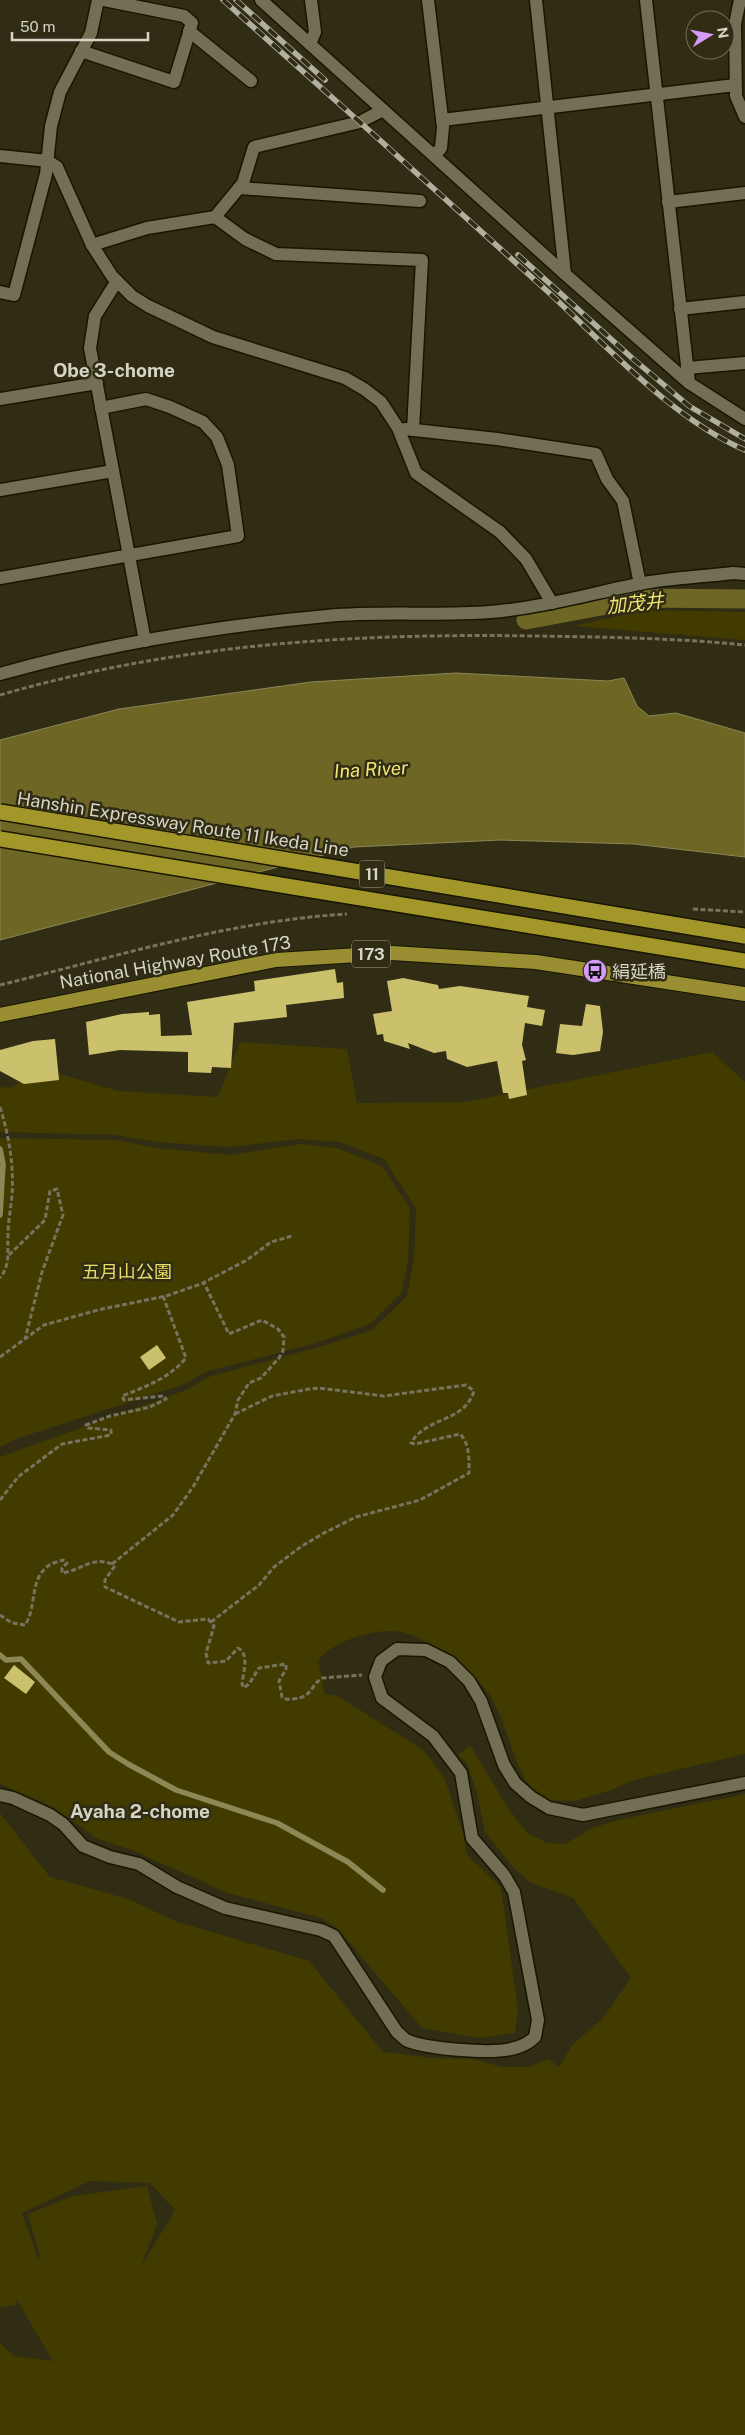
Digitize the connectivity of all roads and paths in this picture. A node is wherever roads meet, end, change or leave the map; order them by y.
1 (98, 0) edge
2 (104, 0) edge
3 (261, 0) edge
4 (311, 0) edge
5 (428, 0) edge
6 (536, 0) edge
7 (646, 0) edge
8 (740, 0) edge
9 (740, 23) edge
10 (190, 31) junction
11 (310, 44) junction
12 (81, 51) junction
13 (251, 81) dead end
14 (735, 85) junction
15 (656, 95) junction
16 (547, 108) junction
17 (383, 110) junction
18 (745, 117) edge
19 (442, 120) junction
20 (435, 155) junction
21 (0, 156) edge
22 (48, 161) junction
23 (239, 188) junction
24 (745, 193) edge
25 (420, 201) dead end
26 (668, 202) junction
27 (215, 216) junction
28 (92, 245) junction
29 (565, 274) junction
30 (117, 281) junction
31 (0, 292) edge
32 (745, 302) edge
33 (680, 309) junction
34 (745, 363) edge
35 (687, 368) junction
36 (96, 383) junction
37 (689, 383) junction
38 (0, 399) edge
39 (101, 408) junction
40 (745, 419) edge
41 (398, 428) junction
42 (414, 430) junction
43 (113, 471) junction
44 (0, 490) edge
45 (129, 556) junction
46 (745, 574) edge
47 (0, 578) edge
48 (640, 584) junction
49 (552, 603) junction
50 (145, 641) junction
51 (745, 645) edge
52 (0, 674) edge
53 (0, 695) edge
54 (0, 812) edge
55 (0, 839) edge
56 (687, 908) dead end
57 (745, 912) edge
58 (354, 914) dead end
59 (745, 936) edge
60 (745, 961) edge
61 (0, 985) edge
62 (745, 994) edge
63 (0, 1015) edge
64 (0, 1107) edge
65 (292, 1236) dead end
66 (9, 1255) junction
67 (0, 1278) edge
68 (204, 1283) junction
69 (163, 1296) junction
70 (24, 1339) junction
71 (0, 1357) edge
72 (235, 1414) junction
73 (0, 1500) edge
74 (112, 1564) junction
75 (0, 1615) edge
76 (212, 1622) junction
77 (375, 1676) junction
78 (745, 1784) edge
79 (0, 1795) edge

1 - 12 street
2 - 10 street
3 - 11 street
4 - 11 street
5 - 19 street
6 - 16 street
7 - 15 street
8 - 9 street
9 - 14 street
10 - 12 street
10 - 13 street
11 - 17 street
12 - 22 street
14 - 15 street
14 - 18 street
15 - 16 street
15 - 26 street
16 - 19 street
16 - 29 street
17 - 20 street
17 - 23 street
19 - 20 street
20 - 29 street
21 - 22 street
22 - 28 street
22 - 31 street
23 - 25 street
23 - 27 street
24 - 26 street
26 - 33 street
27 - 28 street
27 - 42 street
28 - 30 street
29 - 37 street
30 - 36 street
30 - 41 street
32 - 33 street
33 - 35 street
34 - 35 street
35 - 37 street
36 - 38 street
36 - 39 street
37 - 40 street
39 - 43 street
39 - 45 street
41 - 42 street
41 - 49 street
42 - 48 street
43 - 44 street
43 - 45 street
45 - 47 street
45 - 50 street
46 - 48 street
48 - 49 street
49 - 50 street
50 - 52 street
51 - 53 path
54 - 59 highway, Hanshin Expressway Route 11 Ikeda Line / 11, bridge
55 - 60 highway, 11, bridge
56 - 57 path
58 - 61 path
62 - 63 highway, National Highway Route 173 / 173
64 - 66 path
65 - 68 path
66 - 67 path
66 - 70 path
68 - 69 path
68 - 72 path
69 - 70 path
69 - 73 path
70 - 71 path
72 - 74 path
72 - 76 path
74 - 75 path
74 - 76 path
76 - 77 path
77 - 78 street
77 - 79 street

